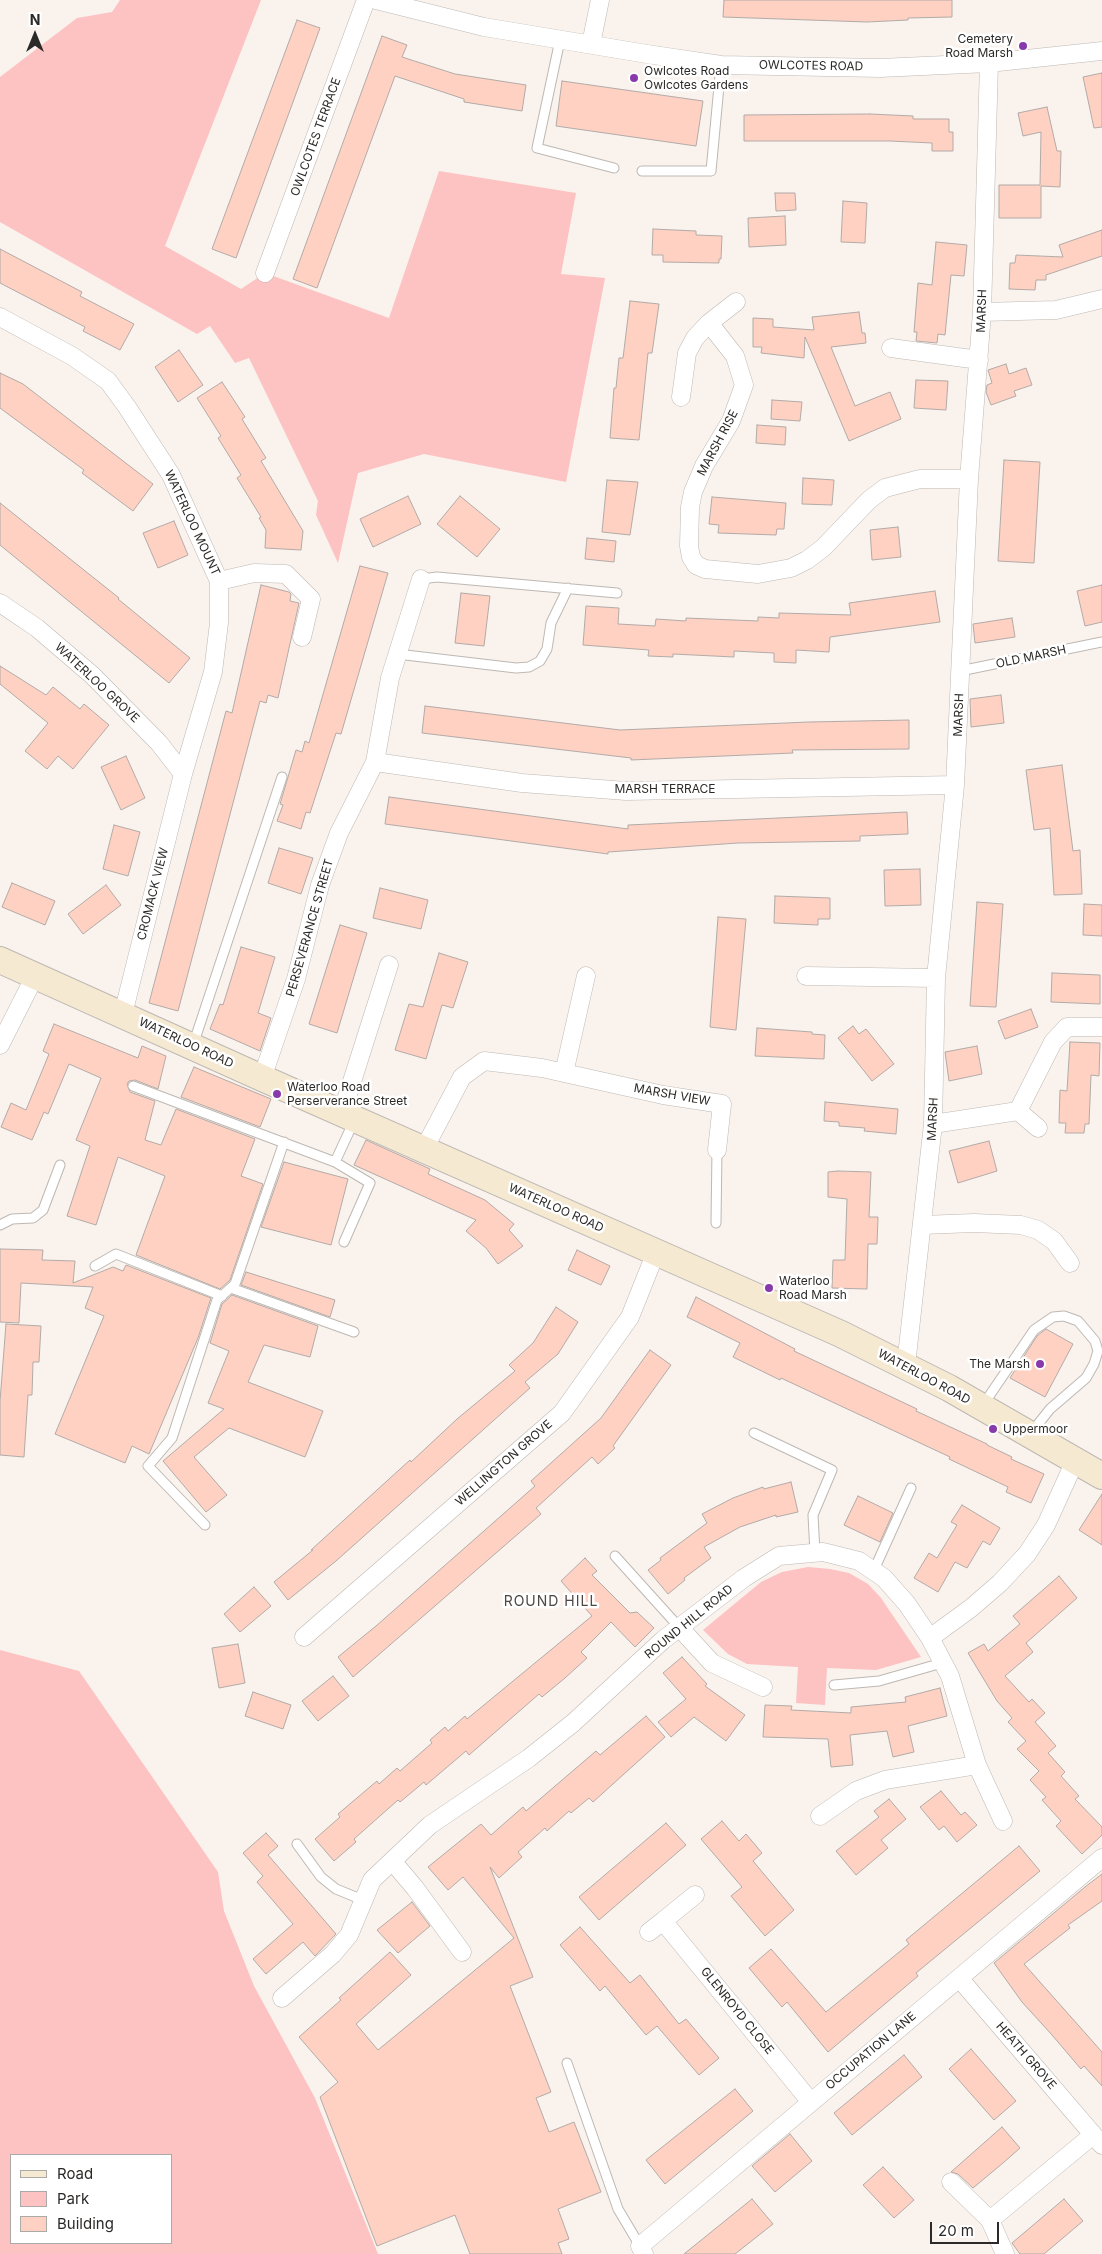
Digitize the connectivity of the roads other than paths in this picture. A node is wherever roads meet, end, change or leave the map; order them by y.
1 (366, 0) edge
2 (376, 0) edge
3 (600, 0) edge
4 (560, 40) junction
5 (590, 44) junction
6 (1102, 51) edge
7 (989, 63) junction
8 (721, 64) junction
9 (614, 168) dead end
10 (642, 171) dead end
11 (266, 273) dead end
12 (1102, 299) edge
13 (736, 302) dead end
14 (982, 312) junction
15 (0, 317) edge
16 (709, 323) junction
17 (891, 348) dead end
18 (979, 360) junction
19 (681, 397) dead end
20 (969, 479) junction
21 (421, 579) joint
22 (219, 581) junction
23 (568, 588) junction
24 (618, 593) dead end
25 (0, 604) edge
26 (302, 637) dead end
27 (1102, 642) edge
28 (397, 654) junction
29 (960, 672) junction
30 (375, 762) junction
31 (183, 774) junction
32 (282, 777) dead end
33 (956, 785) junction
34 (0, 960) edge
35 (389, 964) dead end
36 (35, 976) junction
37 (586, 976) dead end
38 (806, 976) dead end
39 (936, 978) junction
40 (123, 1014) junction
41 (1102, 1028) edge
42 (0, 1045) edge
43 (192, 1046) junction
44 (564, 1073) junction
45 (262, 1078) junction
46 (134, 1086) dead end
47 (1018, 1110) junction
48 (349, 1116) junction
49 (934, 1124) junction
50 (1038, 1128) dead end
51 (284, 1142) junction
52 (424, 1149) junction
53 (717, 1150) joint
54 (335, 1162) junction
55 (60, 1166) dead end
56 (716, 1223) dead end
57 (0, 1225) edge
58 (922, 1225) junction
59 (344, 1242) dead end
60 (656, 1252) junction
61 (1070, 1262) dead end
62 (95, 1266) dead end
63 (231, 1288) junction
64 (222, 1296) junction
65 (354, 1332) dead end
66 (906, 1365) junction
67 (981, 1407) junction
68 (754, 1433) dead end
69 (1029, 1435) junction
70 (1075, 1461) junction
71 (1102, 1476) edge
72 (911, 1488) dead end
73 (205, 1525) dead end
74 (814, 1553) junction
75 (615, 1556) dead end
76 (874, 1570) junction
77 (679, 1627) junction
78 (304, 1637) dead end
79 (930, 1638) junction
80 (942, 1662) junction
81 (834, 1684) dead end
82 (763, 1687) dead end
83 (977, 1765) junction
84 (820, 1816) dead end
85 (1003, 1821) dead end
86 (297, 1844) dead end
87 (1102, 1858) edge
88 (393, 1862) junction
89 (695, 1894) dead end
90 (363, 1900) junction
91 (462, 1952) dead end
92 (959, 1978) junction
93 (282, 1998) dead end
94 (567, 2063) dead end
95 (810, 2101) junction
96 (1098, 2140) edge
97 (950, 2182) dead end
98 (990, 2220) junction
99 (642, 2250) edge
100 (1004, 2254) edge

1 - 11 street, OWLCOTES TERRACE
2 - 4 street, OWLCOTES ROAD
3 - 5 street
4 - 5 street, OWLCOTES ROAD
4 - 9 lane
5 - 8 street, OWLCOTES ROAD
6 - 7 street, OWLCOTES ROAD
7 - 8 street, OWLCOTES ROAD
7 - 14 street, MARSH
8 - 10 lane
12 - 14 street
13 - 16 street
14 - 18 street, MARSH
15 - 22 street, WATERLOO MOUNT
16 - 19 street
16 - 20 street, MARSH RISE
17 - 18 street
18 - 20 street, MARSH
20 - 29 street, MARSH
21 - 23 lane
21 - 28 street, PERSEVERANCE STREET
22 - 26 street
22 - 31 street, WATERLOO MOUNT
23 - 24 lane
23 - 28 lane
25 - 31 street, WATERLOO GROVE
27 - 29 lane, OLD MARSH
28 - 30 street, PERSEVERANCE STREET
29 - 33 street, MARSH
30 - 33 street, MARSH TERRACE
30 - 45 street, PERSEVERANCE STREET
31 - 40 street, CROMACK VIEW
32 - 43 lane
33 - 39 street, MARSH
34 - 36 main road, WATERLOO ROAD
35 - 48 street
36 - 40 main road, WATERLOO ROAD
36 - 42 street
37 - 44 street
38 - 39 street
39 - 49 street, MARSH
40 - 43 main road, WATERLOO ROAD
41 - 47 street
43 - 45 main road, WATERLOO ROAD
44 - 52 street, MARSH VIEW
44 - 53 street, MARSH VIEW
45 - 48 main road, WATERLOO ROAD
46 - 51 lane
47 - 49 street
47 - 50 street
48 - 52 main road, WATERLOO ROAD
48 - 54 lane
49 - 58 street, MARSH
51 - 54 lane
51 - 63 lane
52 - 60 main road, WATERLOO ROAD
53 - 56 lane, MARSH VIEW
54 - 59 lane
55 - 57 lane
58 - 61 street
58 - 66 street, MARSH
60 - 66 main road, WATERLOO ROAD
60 - 78 street, WELLINGTON GROVE
62 - 64 lane
63 - 64 lane
63 - 65 lane
64 - 73 lane
66 - 67 main road, WATERLOO ROAD
67 - 69 main road, WATERLOO ROAD
67 - 69 lane
68 - 74 lane
69 - 70 main road, WATERLOO ROAD
70 - 71 main road, WATERLOO ROAD
70 - 79 street
72 - 76 lane
74 - 76 street, ROUND HILL ROAD
74 - 77 street, ROUND HILL ROAD
75 - 77 lane
76 - 79 street, ROUND HILL ROAD
77 - 82 street
77 - 88 street, ROUND HILL ROAD
79 - 80 street, ROUND HILL ROAD
80 - 81 lane
80 - 83 street, ROUND HILL ROAD
83 - 84 street
83 - 85 street, ROUND HILL ROAD
86 - 90 lane
87 - 92 street, OCCUPATION LANE
88 - 90 street, ROUND HILL ROAD
88 - 91 street
89 - 95 street, GLENROYD CLOSE
90 - 93 street, ROUND HILL ROAD
92 - 95 street, OCCUPATION LANE
92 - 96 street, HEATH GROVE
94 - 99 lane
95 - 99 street, OCCUPATION LANE
96 - 98 street, HEATH GROVE
97 - 98 street
98 - 100 street

